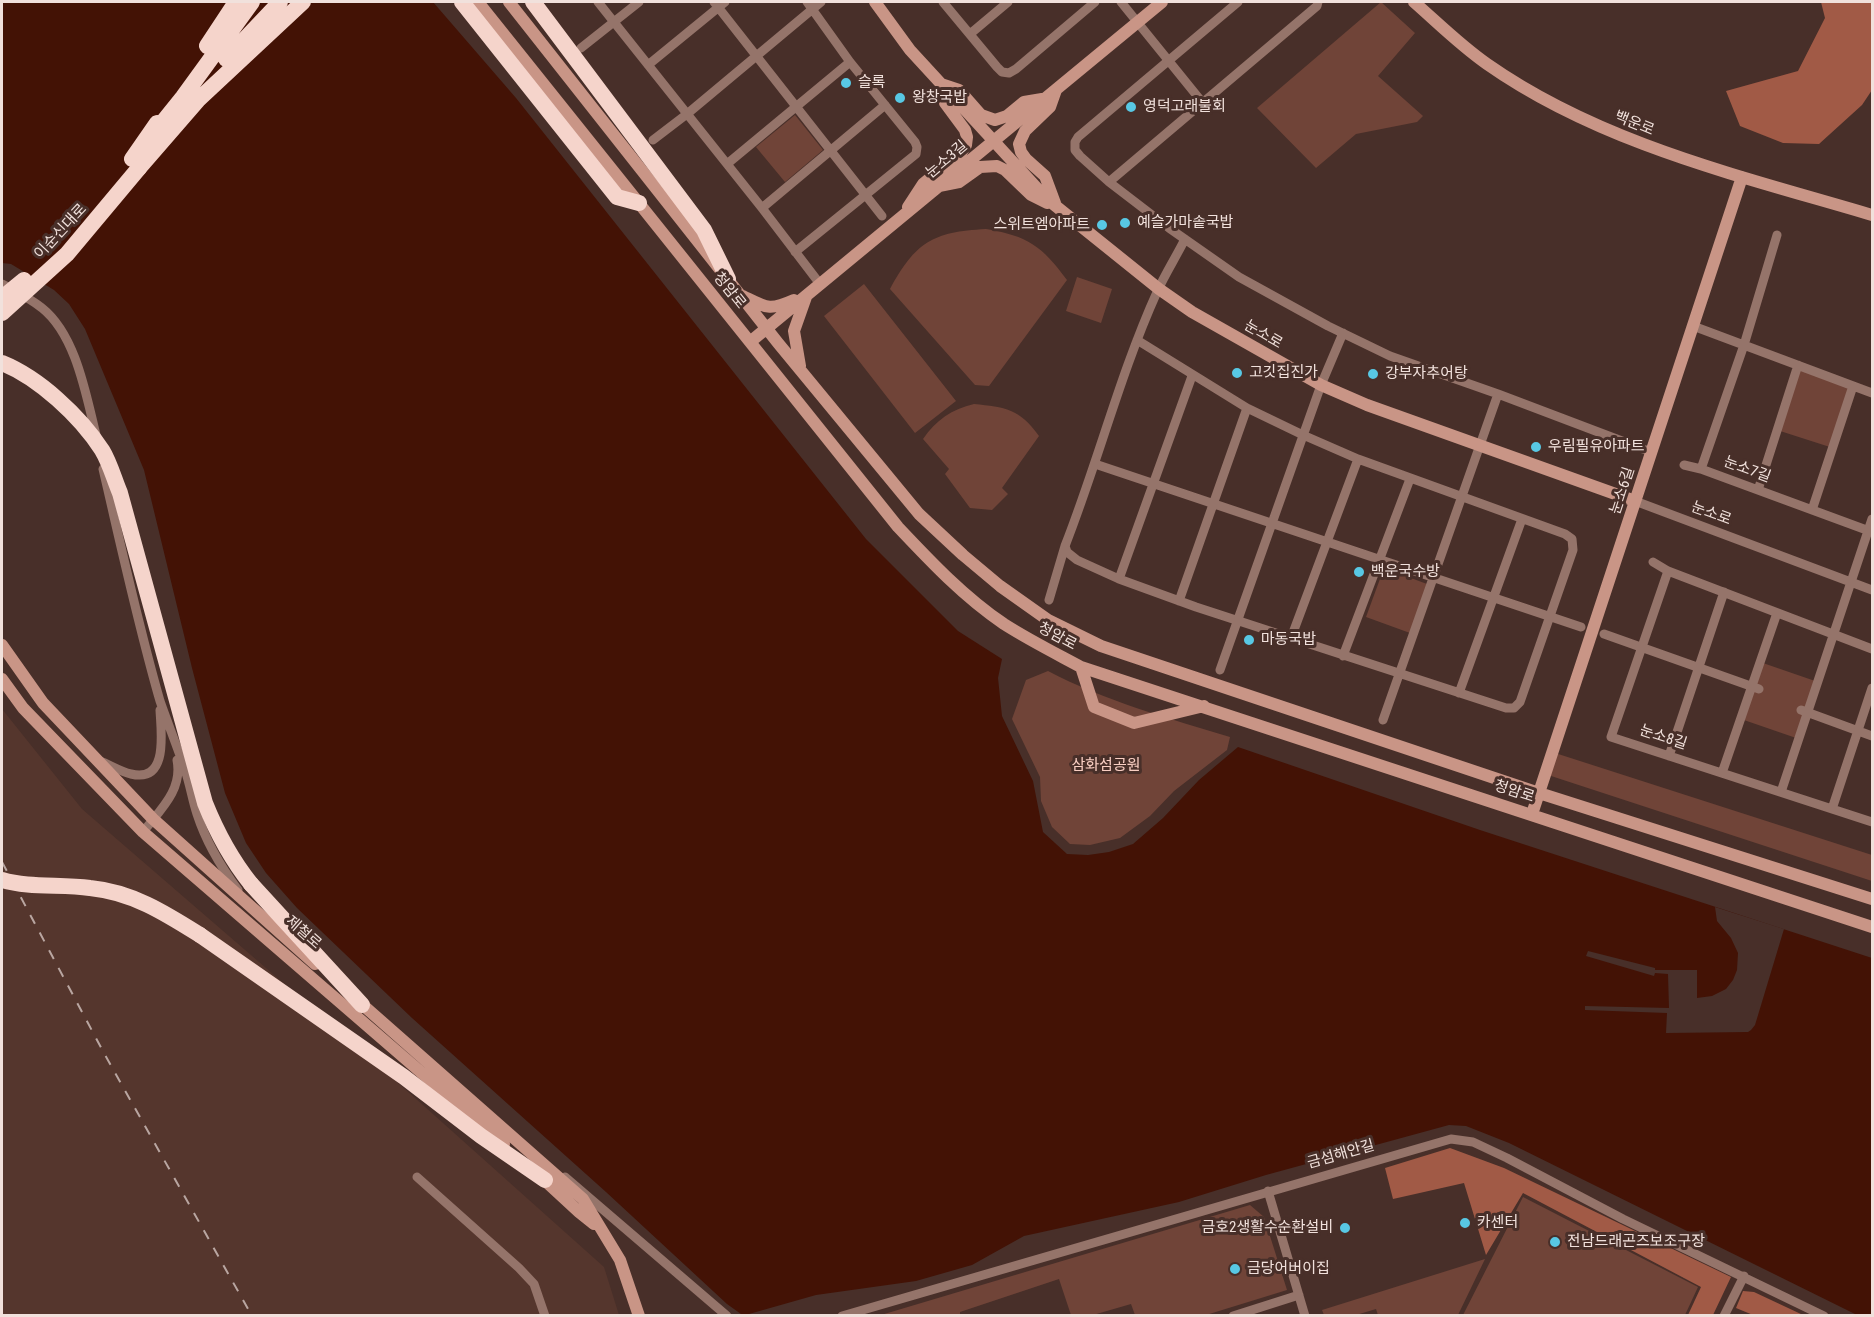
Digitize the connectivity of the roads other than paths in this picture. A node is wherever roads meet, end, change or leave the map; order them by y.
1 (236, 2) edge
2 (252, 2) edge
3 (280, 2) edge
4 (303, 2) edge
5 (509, 2) edge
6 (533, 2) edge
7 (598, 2) edge
8 (639, 2) edge
9 (821, 2) edge
10 (875, 2) edge
11 (943, 2) edge
12 (1008, 2) edge
13 (1095, 2) edge
14 (1121, 2) edge
15 (1162, 2) edge
16 (1238, 2) edge
17 (1318, 2) edge
18 (1414, 2) edge
19 (469, 3) edge
20 (719, 3) edge
21 (809, 5) edge
22 (614, 22) junction
23 (1137, 22) junction
24 (970, 34) junction
25 (580, 48) dead end
26 (756, 56) junction
27 (1169, 59) junction
28 (850, 62) junction
29 (648, 65) junction
30 (940, 84) junction
31 (1057, 88) junction
32 (1045, 98) junction
33 (1202, 102) junction
34 (885, 105) junction
35 (796, 107) junction
36 (687, 114) junction
37 (653, 141) dead end
38 (993, 141) junction
39 (831, 150) junction
40 (136, 163) junction
41 (727, 164) junction
42 (1742, 177) junction
43 (1109, 182) junction
44 (938, 187) junction
45 (866, 195) junction
46 (639, 203) joint
47 (1057, 207) junction
48 (762, 208) junction
49 (1872, 215) edge
50 (882, 216) dead end
51 (901, 217) junction
52 (1777, 235) dead end
53 (1185, 239) junction
54 (795, 252) junction
55 (728, 279) junction
56 (2, 284) edge
57 (820, 285) junction
58 (1159, 289) junction
59 (740, 295) junction
60 (806, 296) junction
61 (2, 298) edge
62 (2, 313) edge
63 (1693, 326) junction
64 (767, 328) junction
65 (1344, 333) junction
66 (1137, 340) junction
67 (750, 342) junction
68 (1744, 345) junction
69 (2, 363) edge
70 (1798, 365) junction
71 (800, 369) junction
72 (1192, 376) junction
73 (1321, 385) junction
74 (1853, 386) junction
75 (1872, 393) edge
76 (1498, 394) junction
77 (1247, 408) junction
78 (1303, 435) junction
79 (1480, 447) junction
80 (1651, 452) junction
81 (1358, 459) junction
82 (1095, 464) junction
83 (1684, 465) dead end
84 (1701, 469) junction
85 (1410, 478) junction
86 (1154, 483) junction
87 (1758, 490) junction
88 (1462, 497) junction
89 (1635, 501) junction
90 (1213, 503) junction
91 (1812, 510) junction
92 (1522, 519) junction
93 (1872, 519) edge
94 (1271, 523) junction
95 (1870, 531) edge
96 (1327, 542) junction
97 (1065, 546) junction
98 (1380, 559) junction
99 (1653, 562) dead end
100 (1668, 571) junction
101 (1433, 577) junction
102 (1119, 579) junction
103 (1851, 582) junction
104 (1872, 590) edge
105 (1724, 592) junction
106 (1493, 597) junction
107 (1049, 600) dead end
108 (1179, 601) junction
109 (1777, 613) junction
110 (1550, 616) junction
111 (1237, 620) junction
112 (1581, 627) dead end
113 (1604, 634) dead end
114 (1834, 634) junction
115 (1291, 638) junction
116 (2, 645) edge
117 (1642, 647) junction
118 (1872, 649) edge
119 (1343, 656) junction
120 (1081, 667) junction
121 (1698, 667) junction
122 (1220, 670) dead end
123 (1400, 673) junction
124 (2, 679) edge
125 (1755, 688) junction
126 (1872, 688) edge
127 (1459, 693) junction
128 (160, 699) junction
129 (1204, 706) junction
130 (1805, 711) junction
131 (1383, 720) dead end
132 (1858, 730) junction
133 (1872, 736) edge
134 (174, 743) junction
135 (83, 746) junction
136 (1669, 756) junction
137 (1722, 773) junction
138 (1781, 792) junction
139 (1539, 793) junction
140 (1832, 809) junction
141 (1532, 814) junction
142 (153, 819) junction
143 (1872, 822) edge
144 (143, 832) junction
145 (2, 880) edge
146 (1872, 899) edge
147 (250, 907) junction
148 (1872, 927) edge
149 (362, 1005) junction
150 (528, 1151) junction
151 (417, 1177) dead end
152 (545, 1180) junction
153 (1268, 1191) junction
154 (599, 1227) junction
155 (1744, 1276) junction
156 (1299, 1295) junction
157 (545, 1316) edge
158 (639, 1316) edge
159 (727, 1316) edge
160 (842, 1316) edge
161 (1233, 1316) edge
162 (1305, 1316) edge
163 (1724, 1316) edge
164 (1824, 1316) edge

1 - 40 highway
2 - 40 highway
3 - 40 highway
4 - 40 highway
5 - 55 main road, 청암로
6 - 55 highway
7 - 22 street
8 - 22 street
9 - 21 street
10 - 30 main road, 눈소로
11 - 24 street
12 - 24 street
13 - 24 street
14 - 23 street
15 - 23 main road, 눈소3길
16 - 27 street
17 - 33 street
18 - 42 main road, 백운로
19 - 46 highway
20 - 26 street
20 - 29 street
21 - 26 street
21 - 28 street
22 - 25 street
22 - 29 street
23 - 27 street
23 - 31 main road, 눈소3길
26 - 35 street
26 - 36 street
27 - 33 street
27 - 43 street
28 - 34 street
28 - 35 street
29 - 36 street
30 - 32 main road
30 - 38 main road, 눈소로
30 - 51 main road
31 - 32 main road, 눈소3길
31 - 47 main road
32 - 38 main road, 눈소3길
33 - 43 street
34 - 39 street
34 - 45 street
35 - 39 street
35 - 41 street
36 - 37 street
36 - 41 street
38 - 44 main road, 눈소3길
38 - 47 main road, 눈소로
39 - 45 street
39 - 48 street
40 - 61 highway, 이순신대로, bridge
40 - 62 highway, 이순신대로, bridge
41 - 48 street
42 - 49 main road, 백운로
42 - 63 main road, 눈소6길
43 - 53 street
44 - 47 main road
44 - 51 main road, 눈소3길
45 - 50 street
45 - 54 street
46 - 67 main road, 청암로
47 - 58 main road, 눈소로
48 - 54 street
51 - 57 main road, 눈소3길
52 - 68 street, 눈소7길
53 - 58 street
53 - 65 street
54 - 57 street
55 - 59 main road, 청암로
56 - 128 street
57 - 60 main road, 눈소3길
58 - 66 street
58 - 73 main road, 눈소로
59 - 60 main road
59 - 64 main road, 청암로
60 - 64 main road, 눈소3길
60 - 71 main road
63 - 68 street
63 - 80 main road, 눈소6길
64 - 67 main road, 눈소3길
64 - 71 main road, 청암로
65 - 73 street
65 - 76 street
66 - 72 street
66 - 82 street
67 - 120 main road, 청암로
68 - 70 street
68 - 84 street, 눈소7길
69 - 149 highway, bridge
70 - 74 street
70 - 87 street
71 - 139 main road, 청암로
72 - 77 street
72 - 86 street
73 - 78 street
73 - 79 main road, 눈소로
74 - 75 street
74 - 91 street
76 - 79 street
76 - 80 street
77 - 78 street
77 - 90 street
78 - 81 street
78 - 94 street
79 - 88 street
79 - 89 main road, 눈소로
80 - 89 main road, 눈소6길
81 - 85 street
81 - 96 street
82 - 86 street
82 - 97 street
83 - 84 street
84 - 87 street, 눈소7길
85 - 88 street
85 - 98 street
86 - 90 street
86 - 102 street
87 - 91 street, 눈소7길
88 - 92 street
88 - 101 street
89 - 103 street, 눈소로
89 - 139 main road, 눈소6길
90 - 94 street
90 - 108 street
91 - 95 street, 눈소7길
92 - 106 street
92 - 110 street
93 - 95 street
94 - 96 street
94 - 111 street
95 - 103 street
96 - 98 street
96 - 115 street
97 - 102 street
97 - 107 street
98 - 101 street
98 - 119 street
99 - 100 street
100 - 105 street
100 - 117 street, 눈소8길
101 - 106 street
101 - 123 street
102 - 108 street
103 - 104 street, 눈소로
103 - 114 street
105 - 109 street
105 - 121 street
106 - 110 street
106 - 127 street
108 - 111 street
109 - 114 street
109 - 125 street
110 - 112 street
110 - 127 street
111 - 115 street
111 - 122 street
113 - 117 street
114 - 118 street
114 - 130 street
115 - 119 street
116 - 135 main road, 제철로
117 - 121 street
117 - 136 street, 눈소8길
119 - 123 street
120 - 129 main road, 청암로
120 - 129 main road
121 - 125 street
121 - 136 street
123 - 127 street
123 - 131 street
124 - 144 main road, 제철로
125 - 137 street
126 - 132 street
128 - 134 street
128 - 135 street
129 - 141 main road, 청암로
130 - 132 street
130 - 138 street
132 - 133 street
132 - 140 street
134 - 142 street
134 - 147 street
135 - 142 main road, 제철로
136 - 137 street, 눈소8길
137 - 138 street, 눈소8길
138 - 140 street, 눈소8길
139 - 141 main road, 눈소6길
139 - 146 main road, 청암로
140 - 143 street, 눈소8길
141 - 148 main road, 청암로
142 - 144 street
142 - 147 main road, 제철로
144 - 152 main road, 제철로
145 - 152 highway, bridge
147 - 149 main road, 제철로
149 - 150 main road, 제철로
150 - 154 main road, 제철로
150 - 159 street
151 - 157 street
152 - 154 main road, 제철로
153 - 155 street, 금섬해안길
153 - 156 street
153 - 160 street, 금섬해안길
154 - 158 main road, 제철로
155 - 163 street
155 - 164 street, 금섬해안길
156 - 161 street
156 - 162 street

